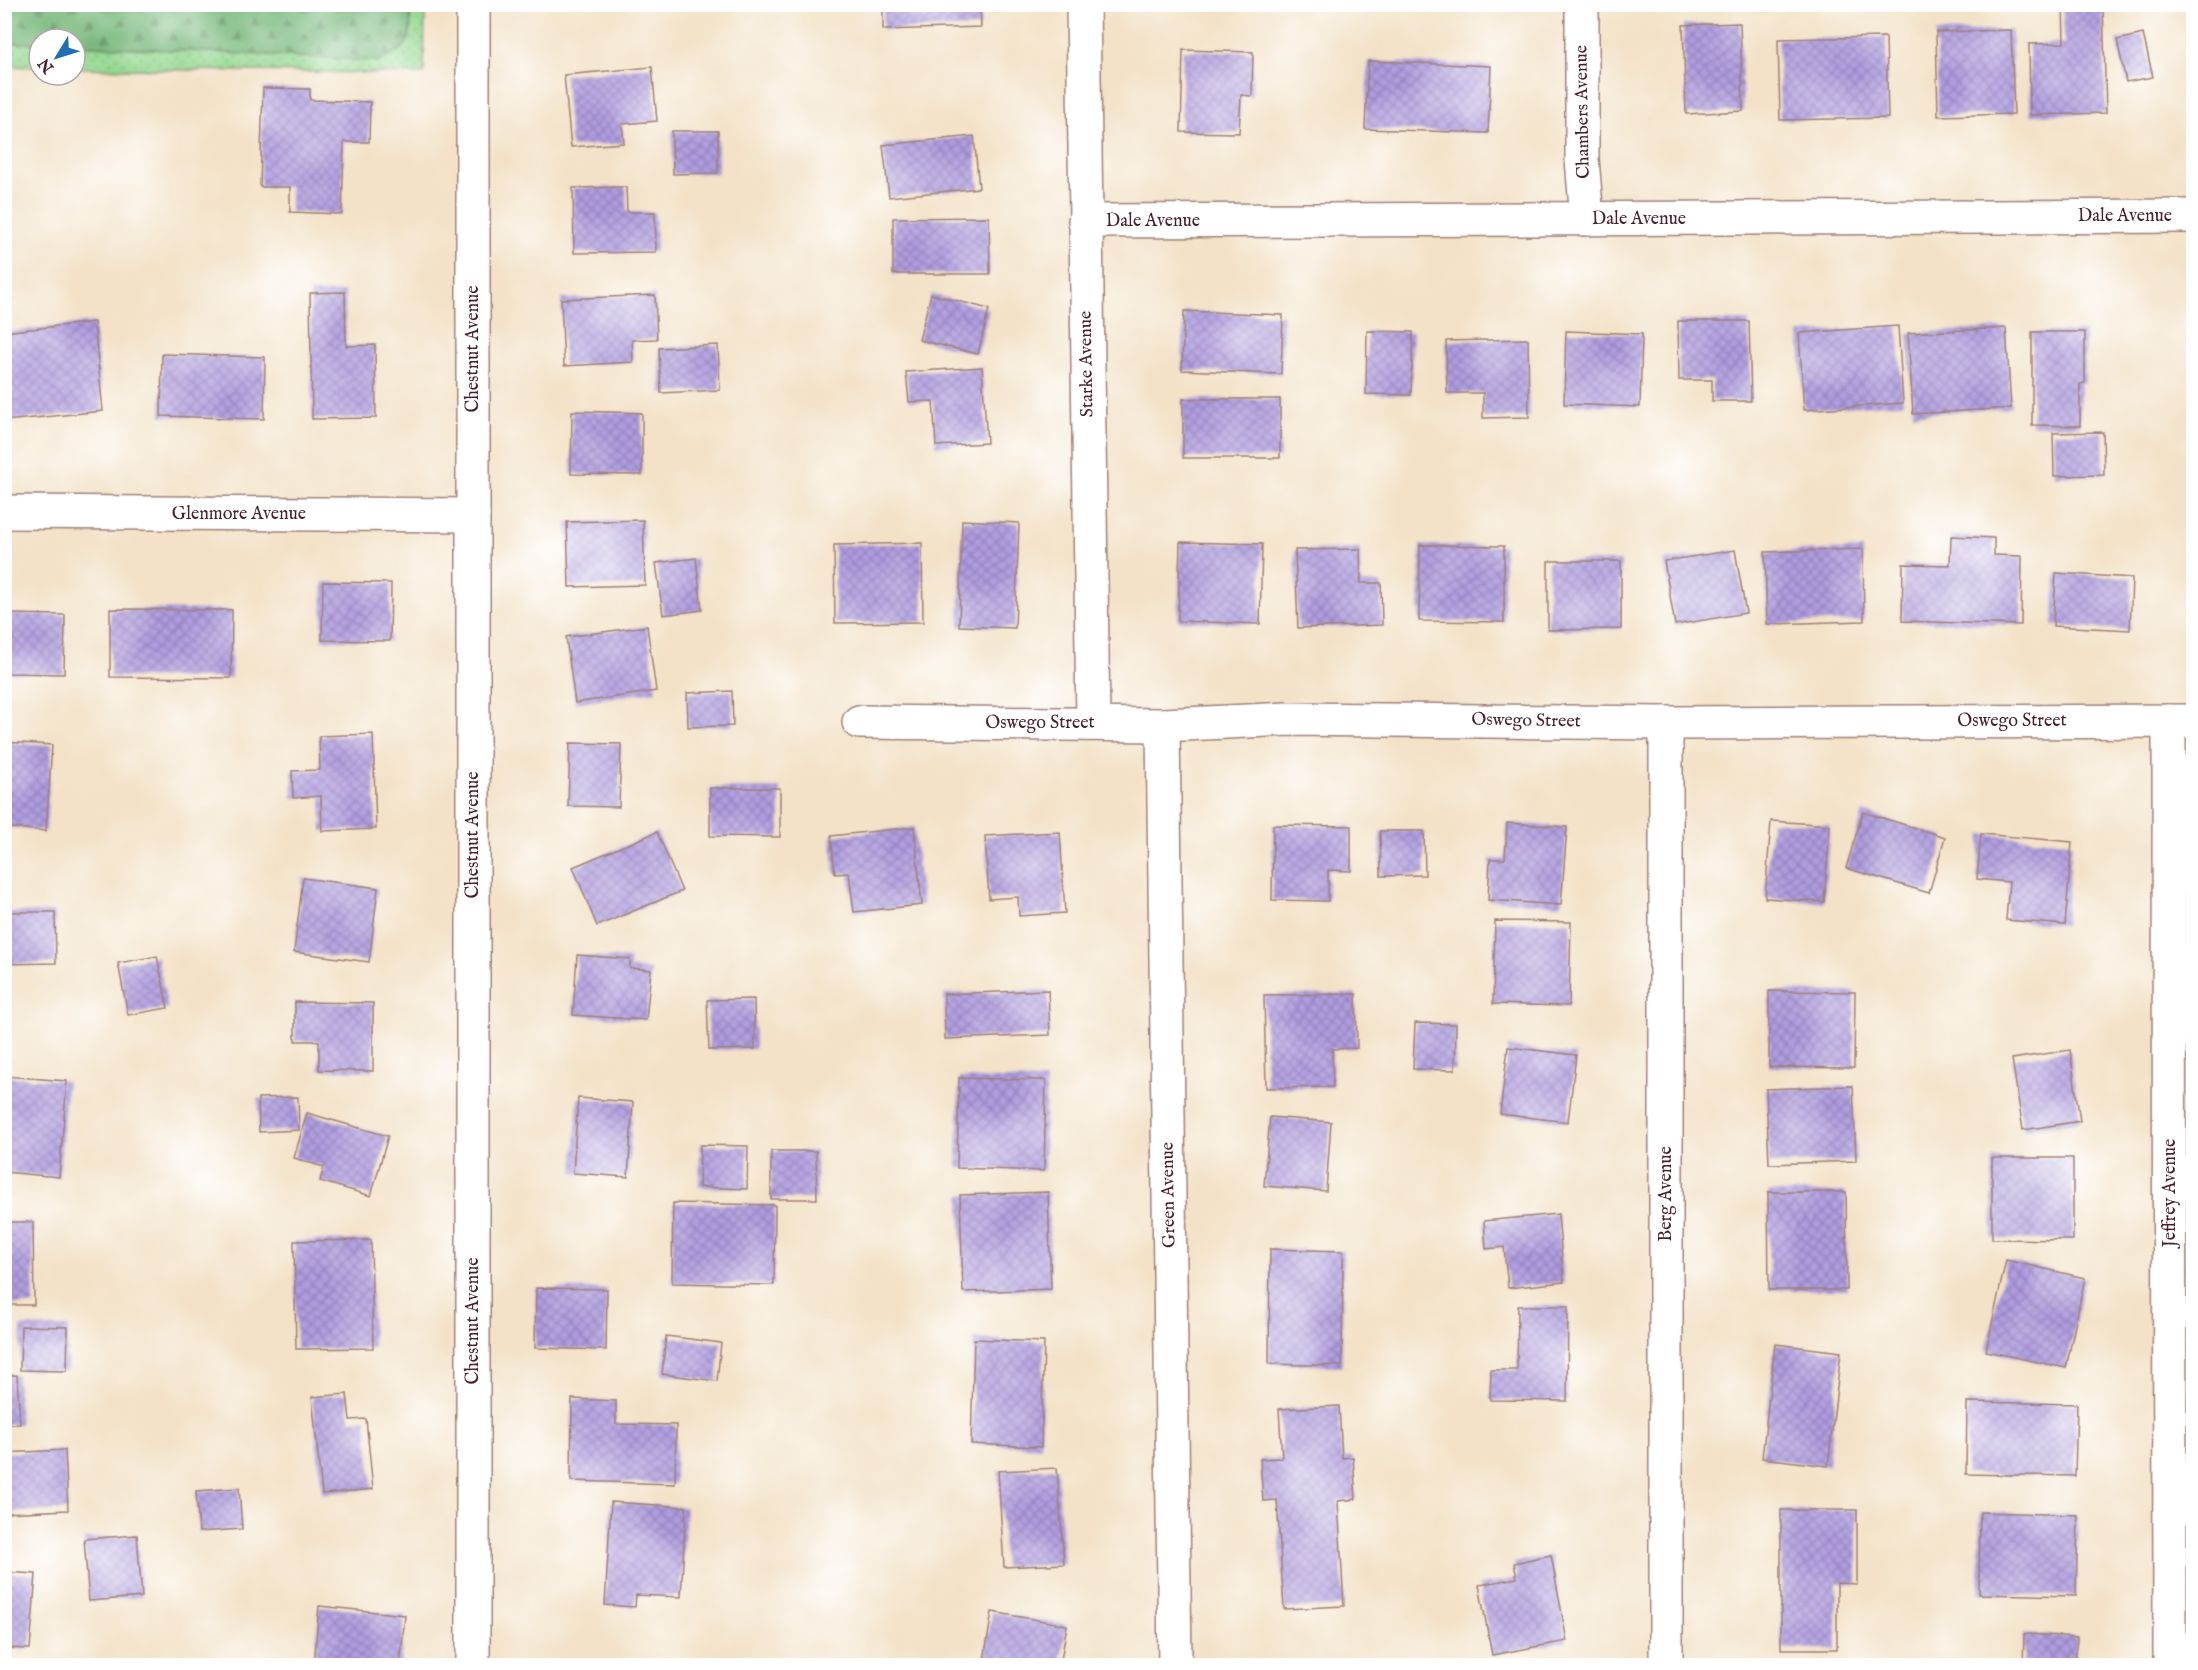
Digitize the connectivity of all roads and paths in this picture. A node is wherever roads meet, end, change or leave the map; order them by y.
1 (473, 4) edge
2 (1083, 4) edge
3 (1582, 4) edge
4 (2193, 216) edge
5 (1587, 219) junction
6 (1085, 221) junction
7 (4, 512) edge
8 (473, 515) junction
9 (2181, 721) edge
10 (859, 723) dead end
11 (1093, 723) junction
12 (1666, 723) junction
13 (1163, 725) junction
14 (473, 1665) edge
15 (1175, 1665) edge
16 (1666, 1665) edge
17 (2170, 1665) edge

1 - 8 street, Chestnut Avenue
2 - 6 street, Starke Avenue
3 - 5 street, Chambers Avenue
4 - 5 street, Dale Avenue
5 - 6 street, Dale Avenue
6 - 11 street, Starke Avenue
7 - 8 street, Glenmore Avenue
8 - 14 street, Chestnut Avenue
9 - 12 street, Oswego Street
9 - 17 street, Jeffrey Avenue
10 - 11 street, Oswego Street
11 - 13 street, Oswego Street
12 - 13 street, Oswego Street
12 - 16 street, Berg Avenue
13 - 15 street, Green Avenue

